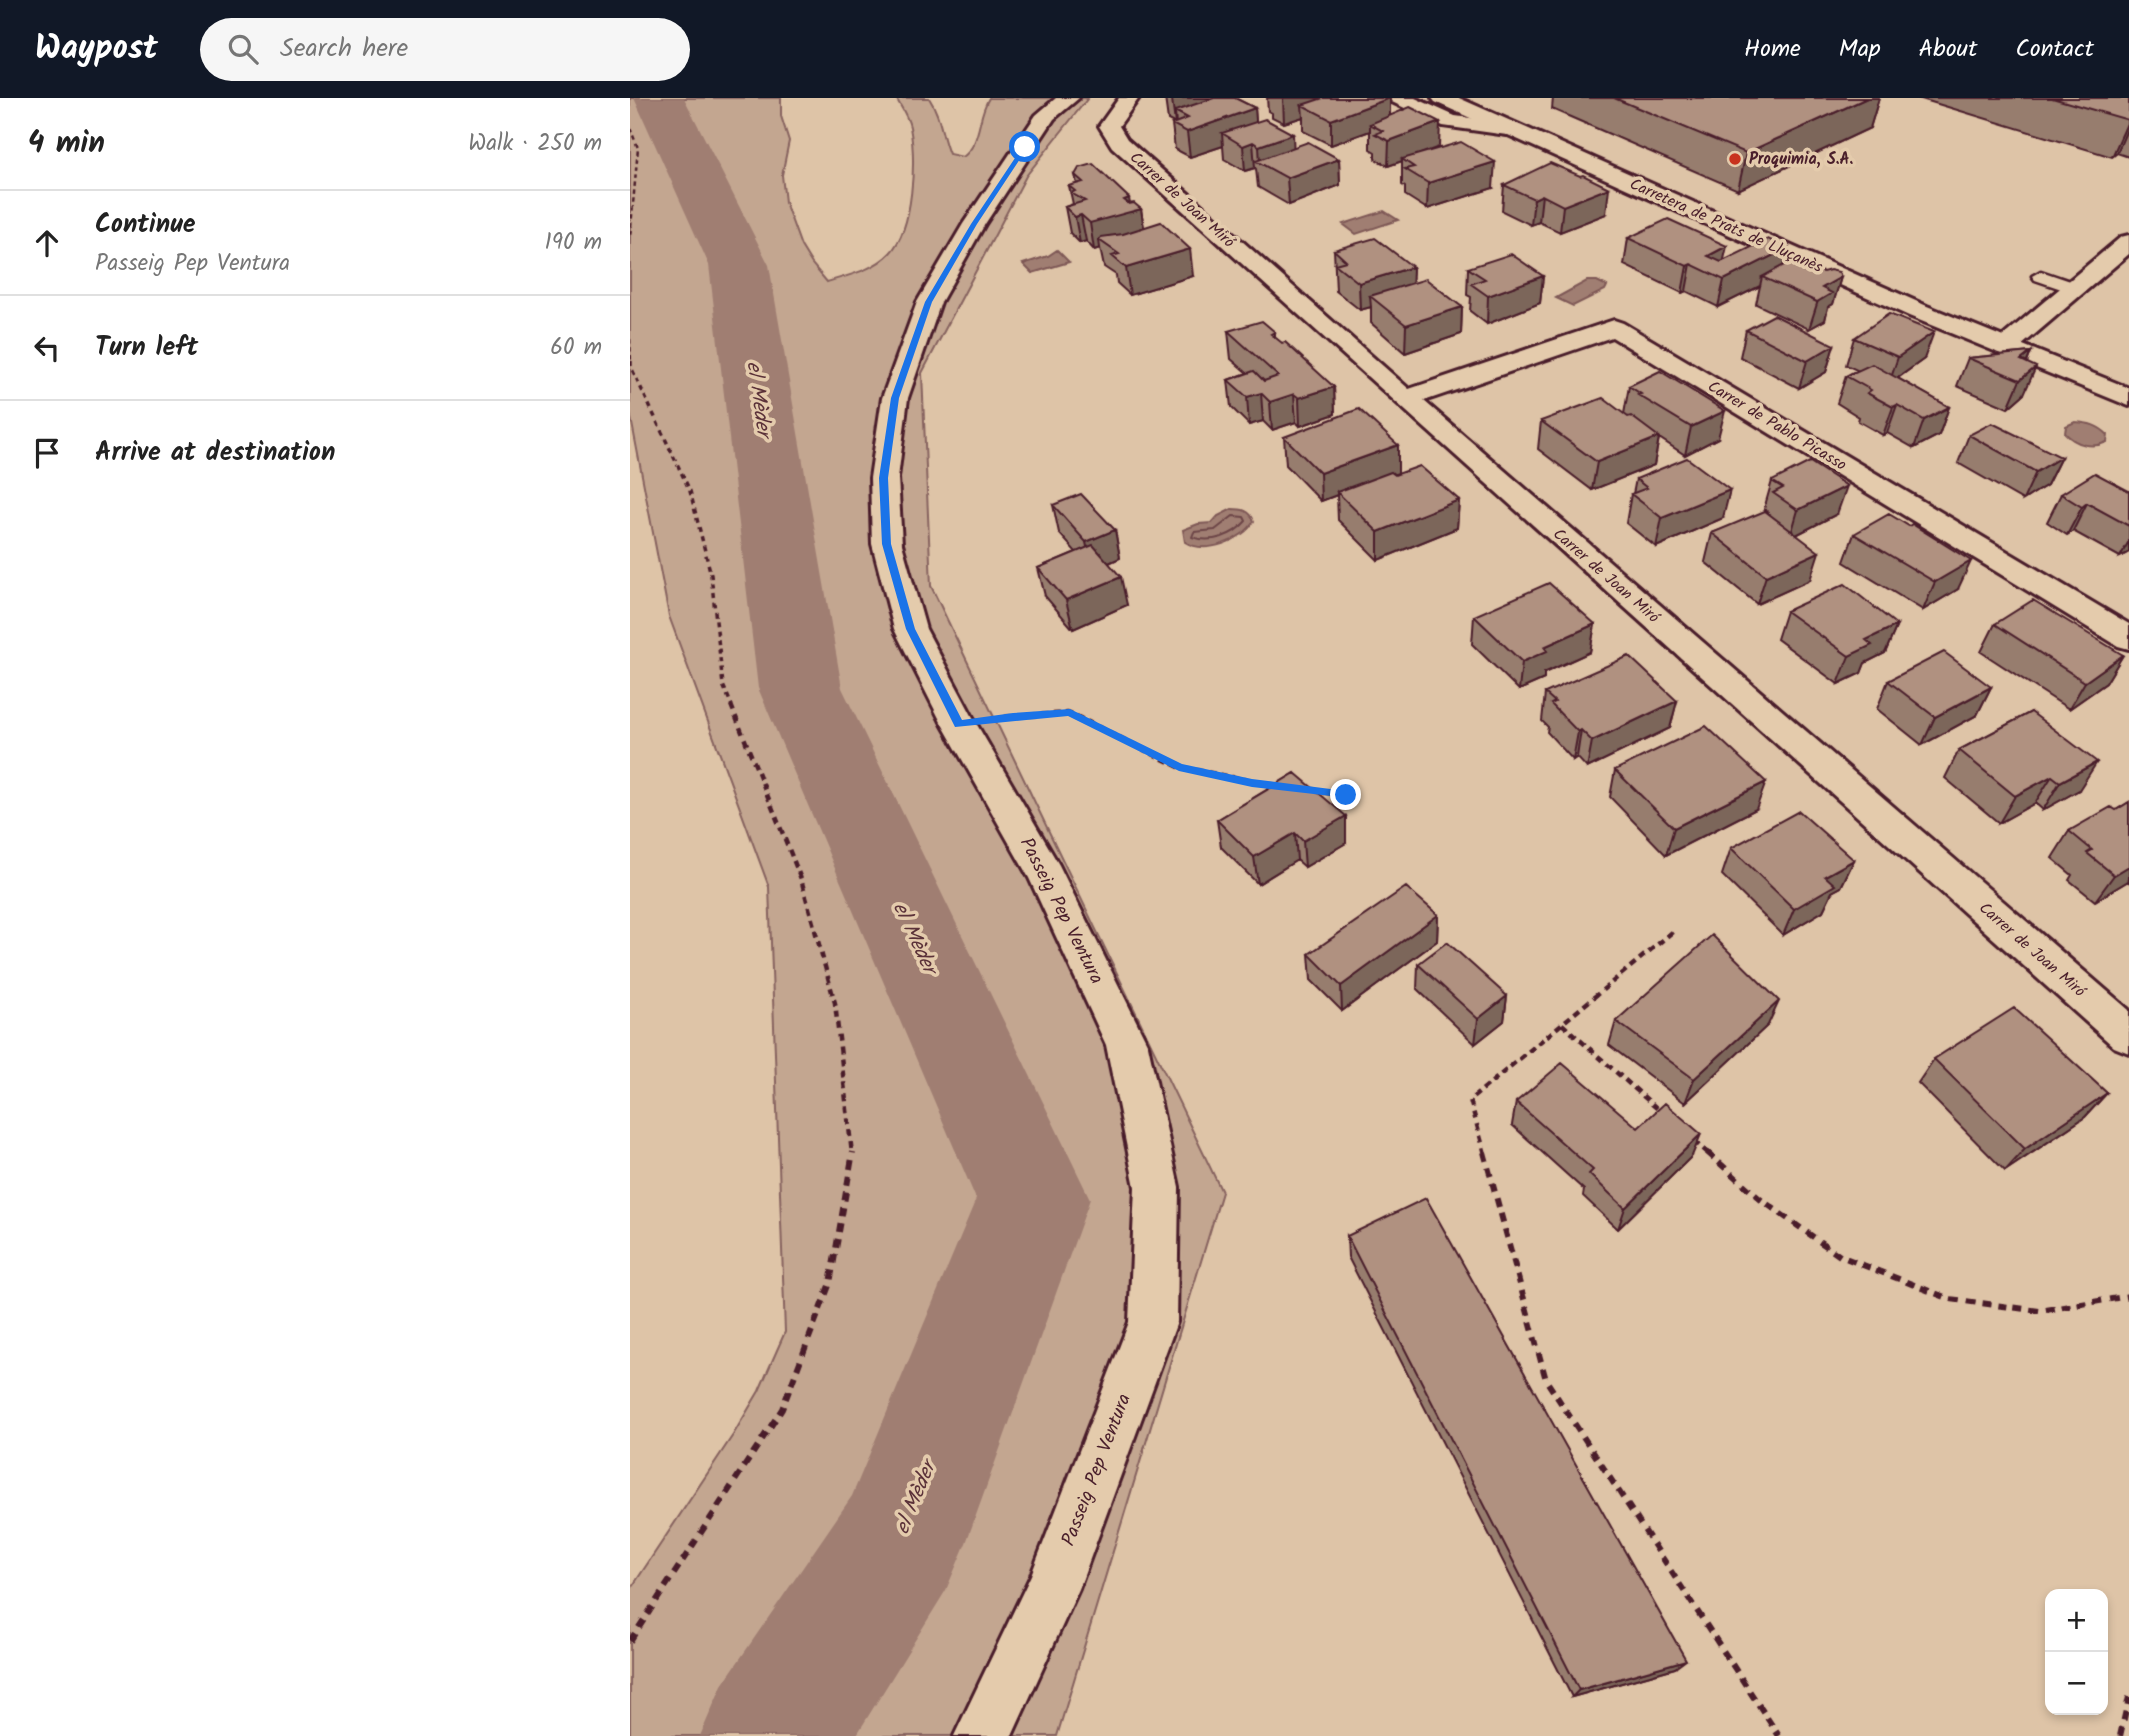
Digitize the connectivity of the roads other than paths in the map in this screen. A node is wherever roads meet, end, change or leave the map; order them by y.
1 (1399, 98) edge
2 (1442, 98) edge
3 (1120, 101) edge
4 (1060, 102) edge
5 (1507, 129) junction
6 (2129, 242) edge
7 (2041, 276) dead end
8 (2076, 289) junction
9 (2006, 347) junction
10 (2129, 398) edge
11 (1405, 399) junction
12 (2129, 638) edge
13 (2129, 1035) edge
14 (983, 1736) edge

1 - 5 street
2 - 5 street, Carretera de Prats de Lluçanès
3 - 11 street, Carrer de Joan Miró
4 - 14 street, Passeig Pep Ventura
5 - 9 street, Carretera de Prats de Lluçanès
6 - 8 street
7 - 8 lane
8 - 9 street
9 - 10 street, Carretera de Prats de Lluçanès
11 - 12 street, Carrer de Pablo Picasso
11 - 13 street, Carrer de Joan Miró

